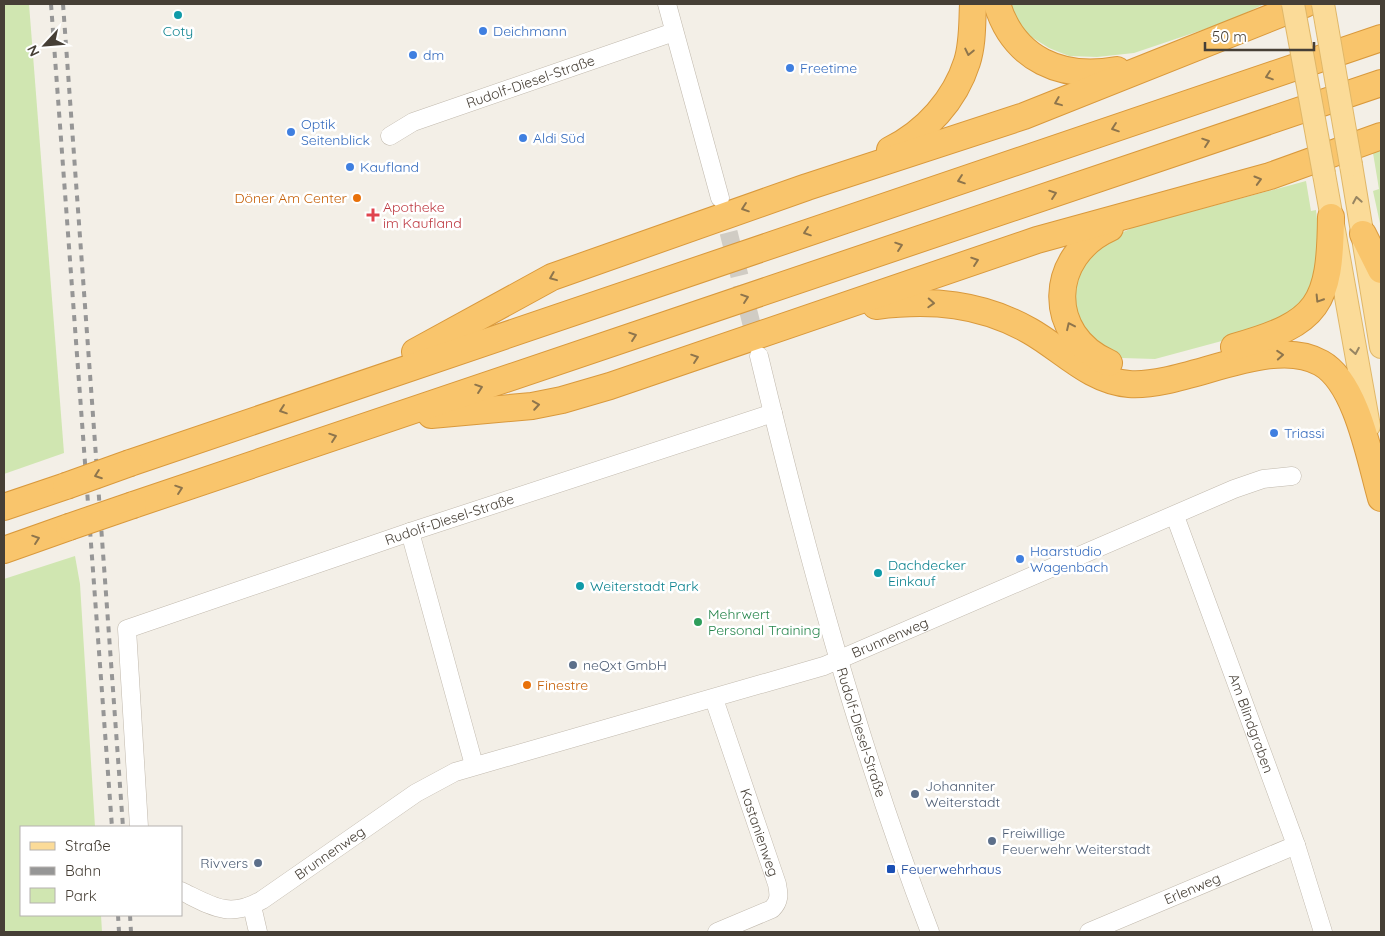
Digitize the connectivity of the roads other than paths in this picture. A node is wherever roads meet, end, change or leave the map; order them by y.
1 (667, 4) edge
2 (974, 4) edge
3 (997, 4) edge
4 (1293, 4) edge
5 (1305, 4) edge
6 (1323, 4) edge
7 (674, 32) junction
8 (1381, 38) edge
9 (1169, 58) junction
10 (1381, 84) edge
11 (390, 136) dead end
12 (1381, 136) edge
13 (807, 186) junction
14 (720, 198) tunnel mouth
15 (1178, 202) junction
16 (1331, 217) junction
17 (1364, 234) junction
18 (1381, 270) edge
19 (797, 323) junction
20 (1381, 347) edge
21 (759, 356) tunnel mouth
22 (346, 389) junction
23 (773, 414) junction
24 (383, 420) junction
25 (1292, 476) dead end
26 (1381, 493) edge
27 (1381, 498) edge
28 (4, 507) edge
29 (1175, 516) junction
30 (410, 532) junction
31 (4, 550) edge
32 (838, 661) junction
33 (714, 699) junction
34 (474, 765) junction
35 (139, 826) edge
36 (1296, 845) junction
37 (182, 891) edge
38 (252, 906) junction
39 (258, 932) edge
40 (717, 932) edge
41 (930, 932) edge
42 (1089, 932) edge
43 (1323, 932) edge

1 - 7 street
2 -> 13 highway
3 - 9 highway
4 - 16 main road, bridge
5 - 9 highway
17 -> 6 main road, bridge
7 - 11 street, Rudolf-Diesel-Straße
7 - 14 street
8 -> 22 highway
9 -> 13 highway
24 -> 10 highway
15 -> 12 highway
13 -> 22 highway
16 -> 15 highway
19 -> 15 highway
16 -> 26 main road
17 - 18 highway
17 - 20 main road
24 -> 19 highway
19 -> 27 highway
21 - 23 street, Rudolf-Diesel-Straße
22 -> 28 highway, bridge
23 - 30 street, Rudolf-Diesel-Straße
23 - 32 street, Rudolf-Diesel-Straße
31 -> 24 highway, bridge
25 - 29 street, Brunnenweg
29 - 32 street, Brunnenweg
29 - 36 street, Am Blindgraben
30 - 34 street
30 - 35 street, Rudolf-Diesel-Straße
32 - 33 street, Brunnenweg
32 - 41 street, Rudolf-Diesel-Straße
33 - 34 street, Brunnenweg
33 - 40 street, Kastanienweg
34 - 38 street, Brunnenweg
36 - 42 street, Erlenweg
36 - 43 street, Am Blindgraben
37 - 38 street, Brunnenweg
38 - 39 street

